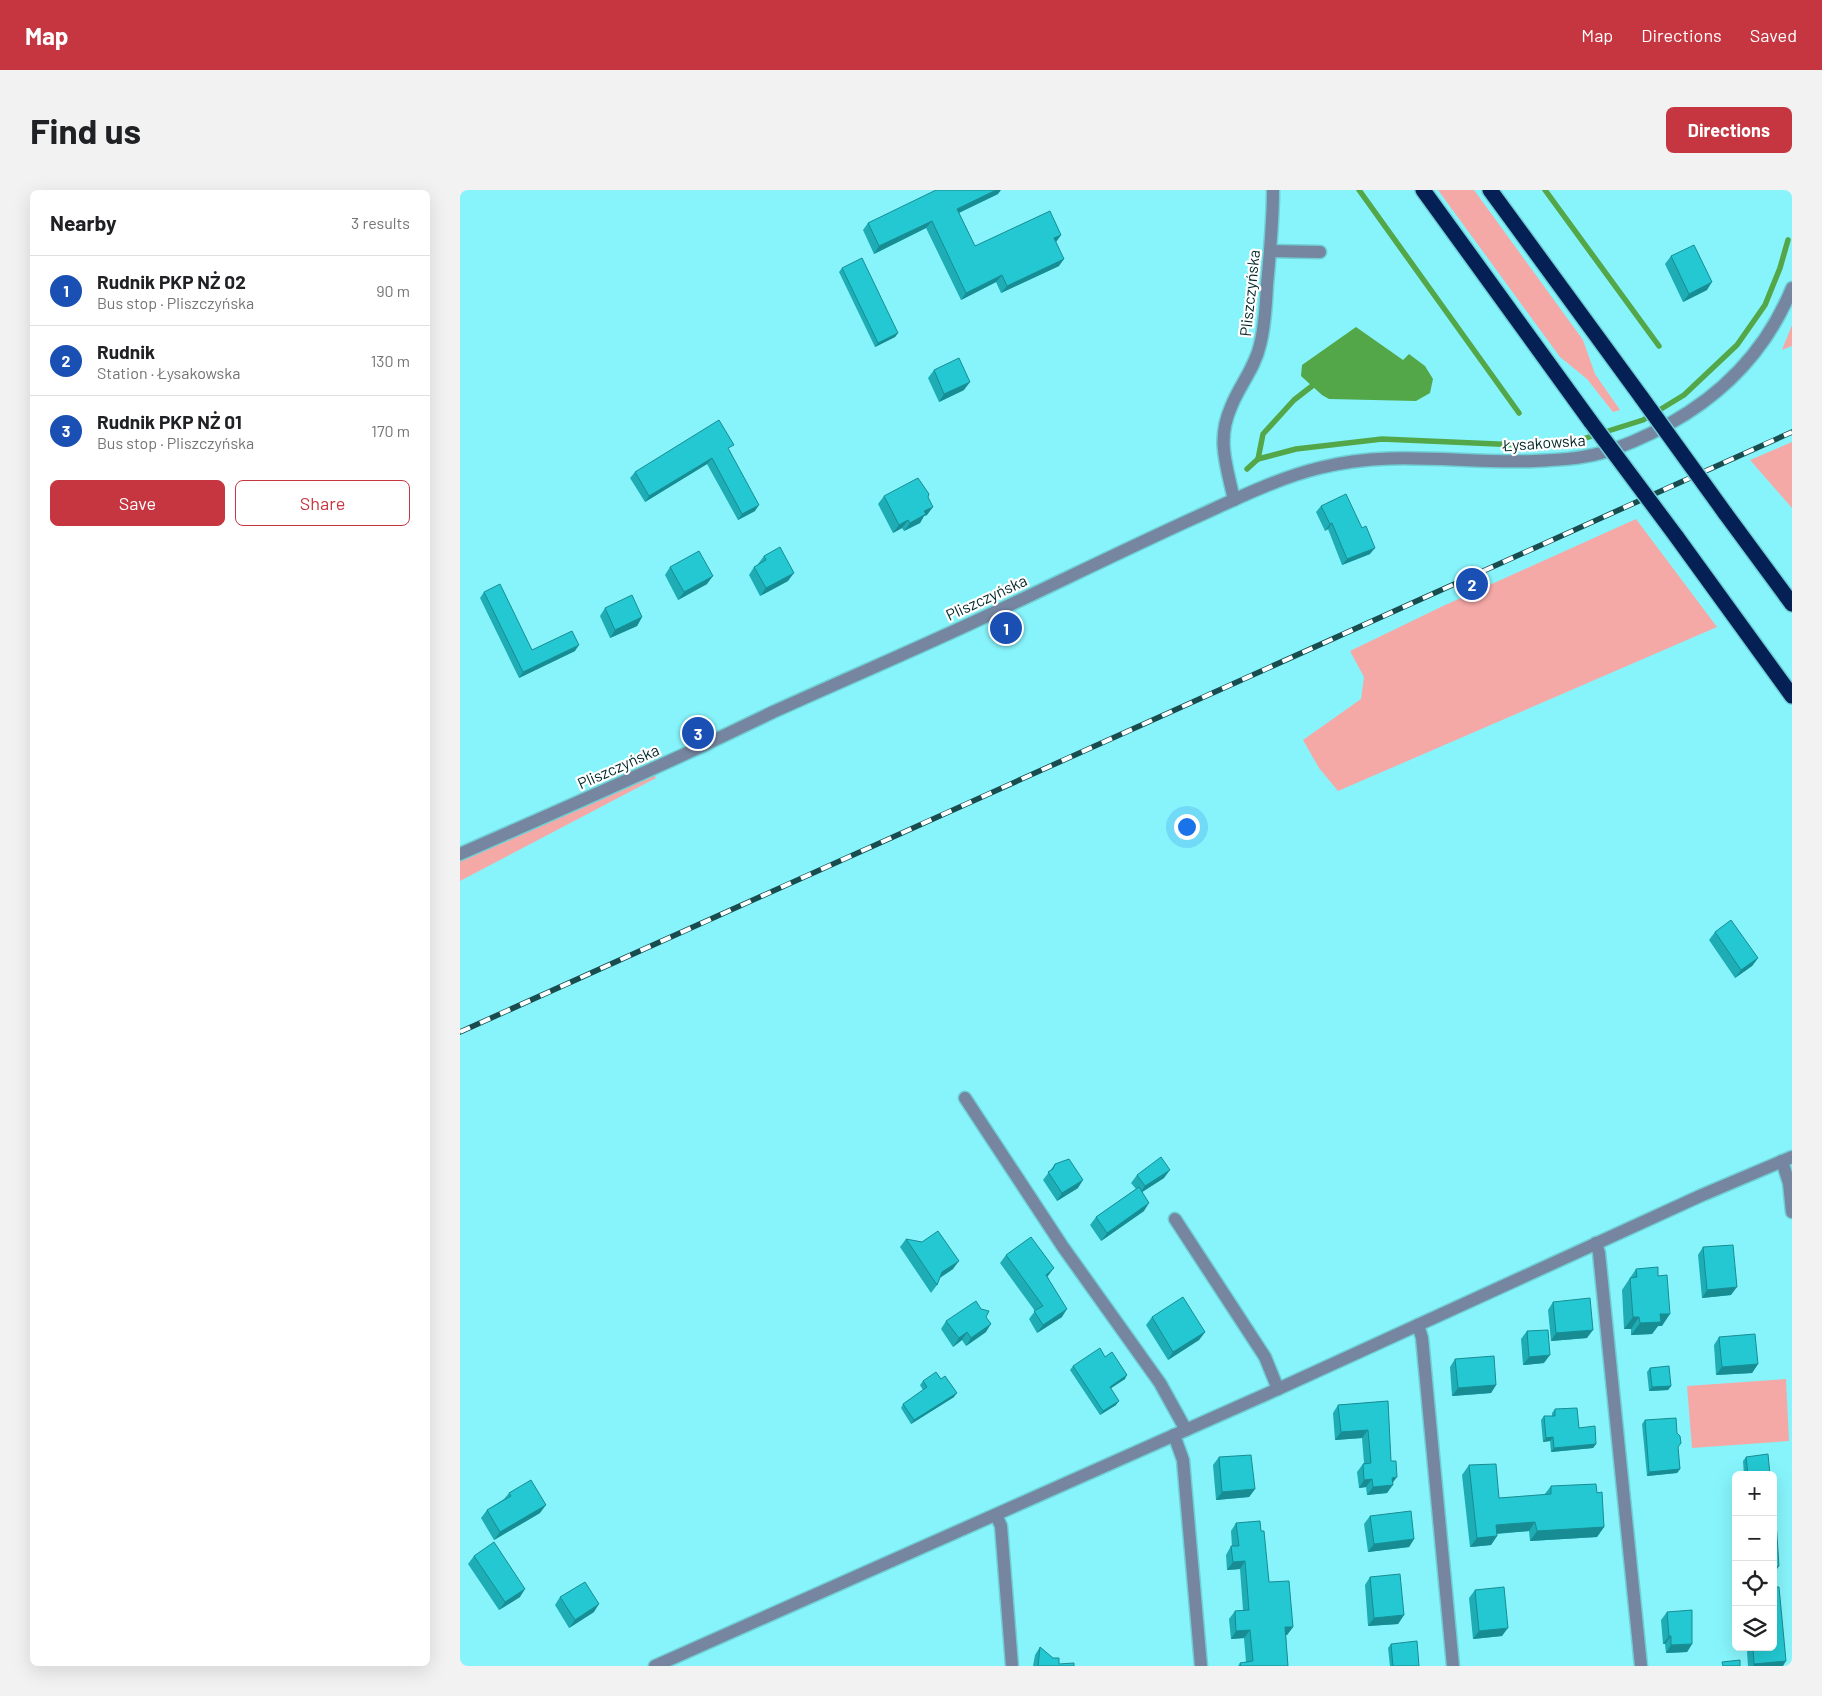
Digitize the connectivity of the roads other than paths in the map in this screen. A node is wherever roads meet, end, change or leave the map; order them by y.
1 (1273, 190) edge
2 (1422, 190) edge
3 (1490, 190) edge
4 (1270, 251) junction
5 (1320, 252) dead end
6 (1792, 288) edge
7 (1234, 500) junction
8 (1792, 604) edge
9 (1792, 696) edge
10 (460, 854) edge
11 (965, 1098) dead end
12 (1787, 1159) edge
13 (1792, 1212) edge
14 (1175, 1219) dead end
15 (1596, 1243) junction
16 (1418, 1325) junction
17 (1278, 1389) junction
18 (1180, 1432) junction
19 (996, 1514) junction
20 (655, 1666) edge
21 (1012, 1666) edge
22 (1201, 1666) edge
23 (1453, 1666) edge
24 (1641, 1666) edge

1 - 4 street, Pliszczyńska
2 - 9 highway, bridge
3 - 8 highway, bridge
4 - 5 street
4 - 7 street, Pliszczyńska
6 - 7 street, Łysakowska
7 - 10 street, Pliszczyńska
11 - 18 street
12 - 13 street
12 - 15 street
14 - 17 street
15 - 16 street
15 - 24 street
16 - 17 street
16 - 23 street
17 - 18 street
18 - 19 street
18 - 22 street
19 - 20 street
19 - 21 street

